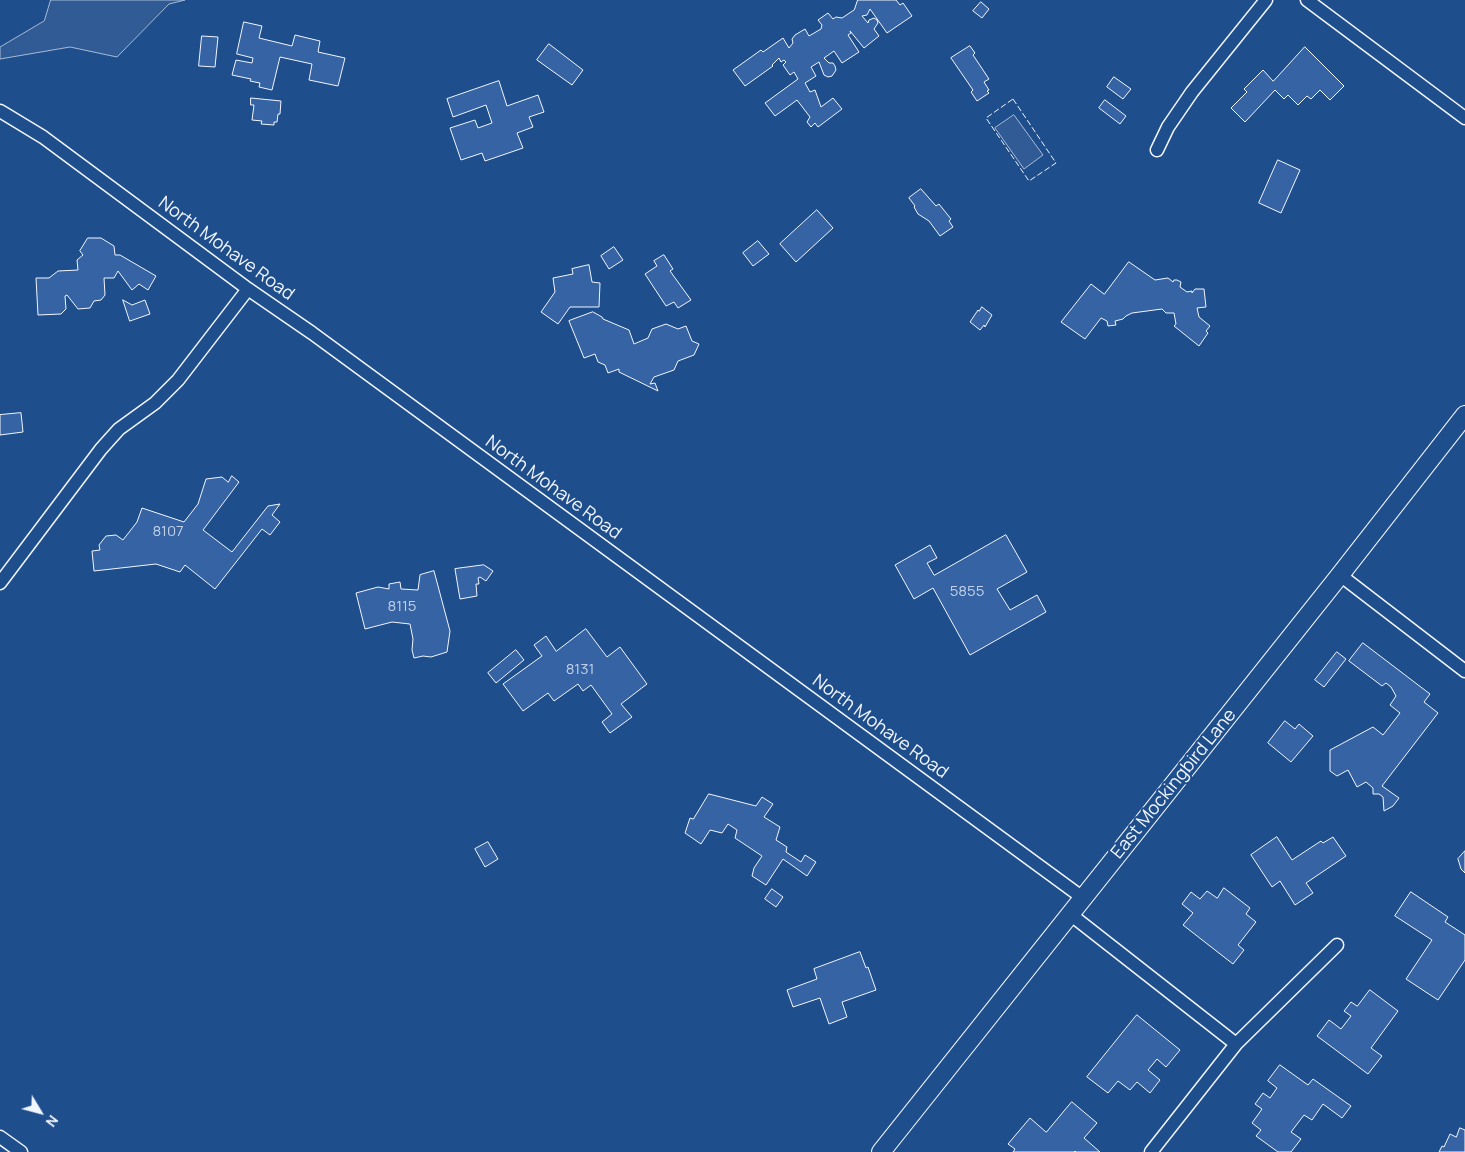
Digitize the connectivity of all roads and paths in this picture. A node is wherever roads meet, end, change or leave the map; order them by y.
1 (1266, 0) edge
2 (1307, 0) edge
3 (0, 111) edge
4 (1465, 118) edge
5 (1157, 150) dead end
6 (248, 289) junction
7 (1465, 415) edge
8 (1340, 575) junction
9 (0, 583) edge
10 (1465, 671) edge
11 (1083, 898) junction
12 (1070, 914) junction
13 (1338, 945) dead end
14 (1236, 1044) junction
15 (0, 1137) edge
16 (21, 1152) edge
17 (880, 1152) edge
18 (1151, 1152) edge

1 - 5 street
2 - 4 street
3 - 6 street, North Mohave Road
6 - 9 street
6 - 11 street, North Mohave Road
7 - 8 street, East Mockingbird Lane
8 - 10 street
8 - 11 street, East Mockingbird Lane
11 - 12 street, East Mockingbird Lane
12 - 14 street
12 - 17 street, East Mockingbird Lane
13 - 14 street
14 - 18 street
15 - 16 street

